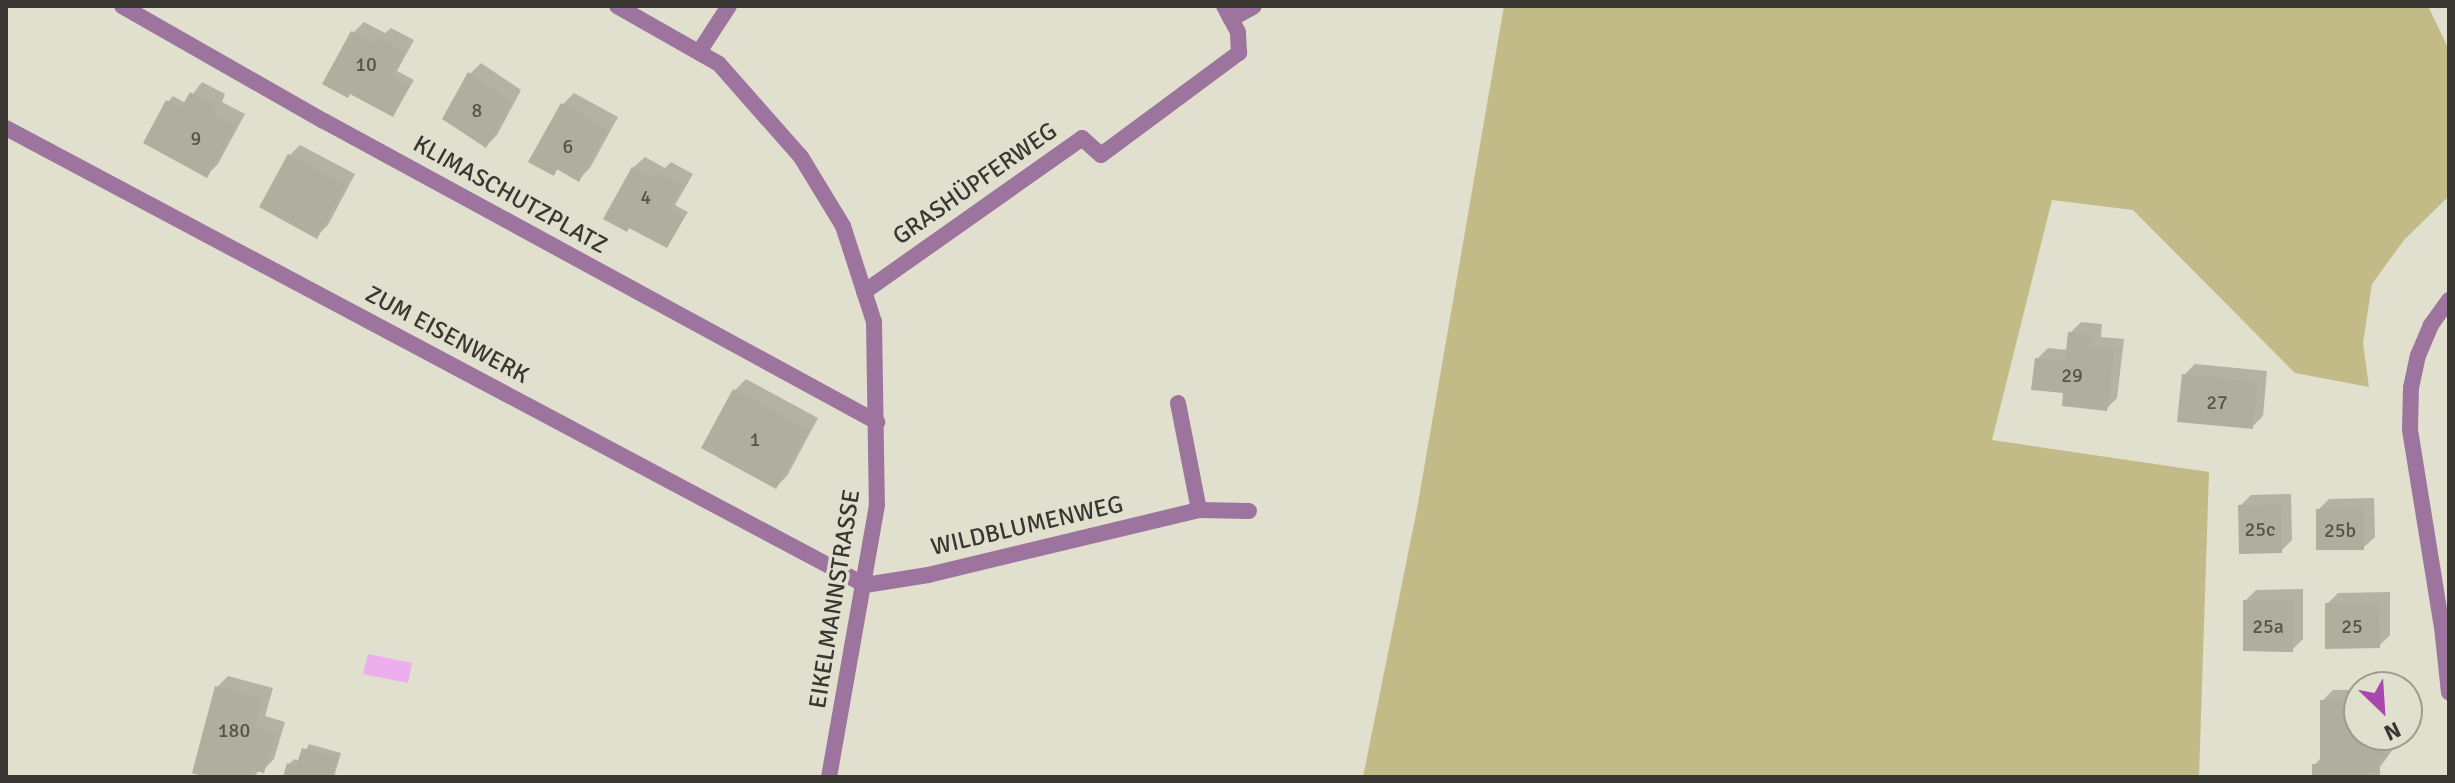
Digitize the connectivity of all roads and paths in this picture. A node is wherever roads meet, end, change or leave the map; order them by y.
1 (122, 6) edge
2 (617, 6) edge
3 (729, 6) edge
4 (1254, 6) edge
5 (1227, 13) edge
6 (699, 52) junction
7 (6, 128) edge
8 (864, 292) junction
9 (2449, 300) edge
10 (1178, 403) dead end
11 (877, 422) junction
12 (1199, 510) junction
13 (1249, 511) dead end
14 (865, 585) junction
15 (2449, 693) edge
16 (829, 777) edge

1 - 11 street, KLIMASCHUTZPLATZ
2 - 6 street, EIKELMANNSTRASSE
3 - 6 street
4 - 5 street, GRASHÜPFERWEG
5 - 8 street, GRASHÜPFERWEG
6 - 8 street, EIKELMANNSTRASSE
7 - 14 street, ZUM EISENWERK
8 - 11 street, EIKELMANNSTRASSE
9 - 15 street
10 - 12 street
11 - 14 street, EIKELMANNSTRASSE
12 - 13 street, WILDBLUMENWEG
12 - 14 street, WILDBLUMENWEG
14 - 16 street, EIKELMANNSTRASSE

